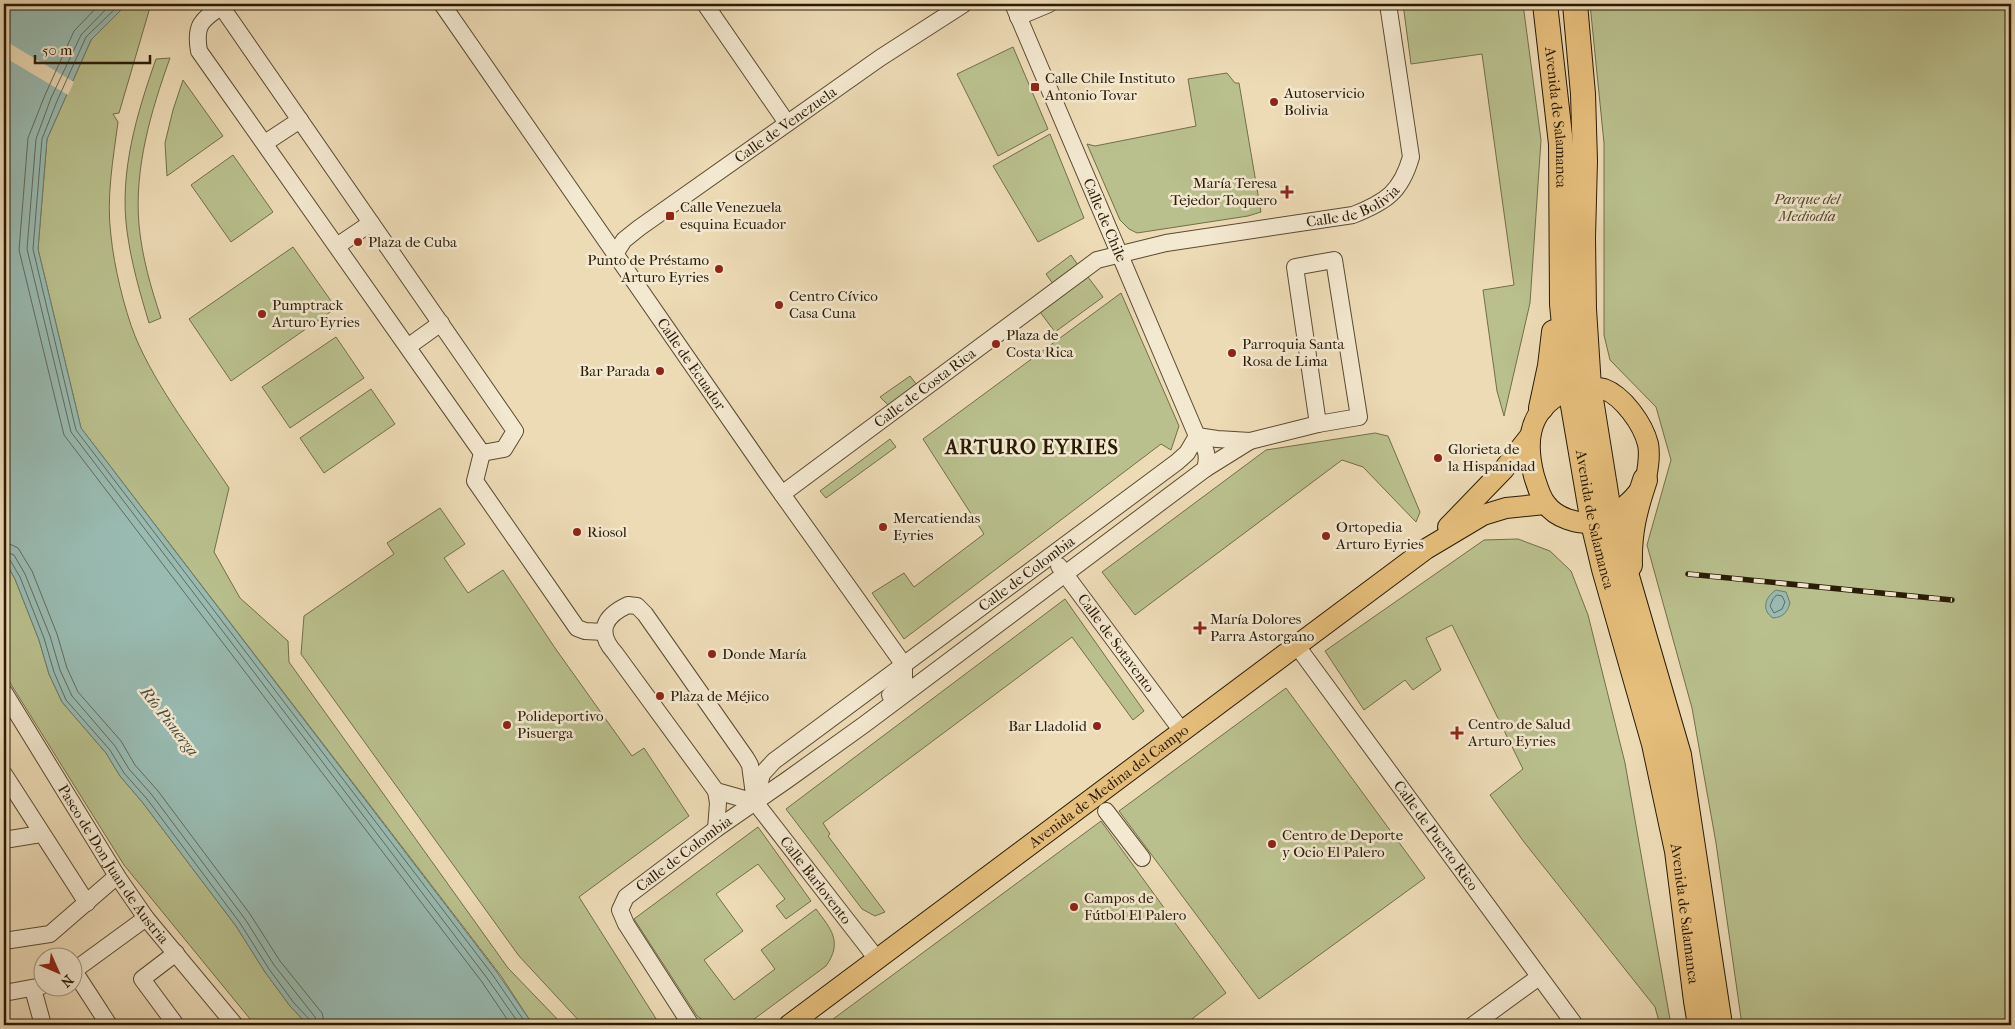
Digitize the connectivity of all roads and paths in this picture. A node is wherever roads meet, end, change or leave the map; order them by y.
1 (442, 4) edge
2 (704, 4) edge
3 (964, 4) edge
4 (1049, 4) edge
5 (1388, 4) edge
6 (1545, 4) edge
7 (1575, 4) edge
8 (223, 5) edge
9 (1016, 10) edge
10 (300, 120) junction
11 (787, 123) junction
12 (265, 143) junction
13 (371, 223) junction
14 (338, 246) junction
15 (615, 254) junction
16 (1120, 254) junction
17 (1562, 304) junction
18 (441, 323) junction
19 (408, 346) junction
20 (1579, 388) junction
21 (1541, 408) junction
22 (1318, 424) junction
23 (1197, 436) junction
24 (1530, 436) junction
25 (1250, 441) junction
26 (482, 453) junction
27 (1205, 469) junction
28 (1645, 480) junction
29 (782, 494) junction
30 (1545, 504) junction
31 (1602, 520) junction
32 (1426, 549) junction
33 (1051, 556) junction
34 (1065, 574) junction
35 (1630, 584) junction
36 (604, 632) junction
37 (1297, 646) junction
38 (904, 665) junction
39 (4, 692) edge
40 (850, 704) junction
41 (868, 721) junction
42 (1181, 730) junction
43 (4, 774) edge
44 (716, 791) junction
45 (9, 793) edge
46 (755, 802) junction
47 (1106, 811) dead end
48 (716, 829) junction
49 (41, 834) junction
50 (4, 840) edge
51 (1142, 858) dead end
52 (117, 876) junction
53 (87, 903) junction
54 (146, 918) junction
55 (4, 941) edge
56 (176, 953) junction
57 (876, 959) junction
58 (82, 966) edge
59 (1539, 976) junction
60 (82, 984) edge
61 (32, 988) edge
62 (4, 993) edge
63 (39, 996) edge
64 (1696, 1002) junction
65 (43, 1025) edge
66 (109, 1025) edge
67 (176, 1025) edge
68 (236, 1025) edge
69 (691, 1025) edge
70 (789, 1025) edge
71 (1473, 1025) edge
72 (1575, 1025) edge
73 (1690, 1025) edge
74 (1700, 1025) edge
75 (1720, 1025) edge

1 - 15 street, Calle de Ecuador
2 - 11 street
3 - 11 street, Calle de Venezuela
4 - 9 street
5 - 16 street, Calle de Bolivia
6 - 17 highway, Avenida de Salamanca
7 - 20 highway, Avenida de Salamanca
8 - 10 street
8 - 12 street
9 - 16 street, Calle de Chile
10 - 12 street
10 - 13 street
11 - 15 street, Calle de Venezuela
12 - 14 street
13 - 14 street
13 - 18 street
14 - 19 street
15 - 29 street, Calle de Ecuador
16 - 23 street, Calle de Chile
16 - 29 street, Calle de Costa Rica
17 - 20 highway, Avenida de Salamanca
17 - 21 highway
18 - 19 street
18 - 26 street
19 - 26 street
20 - 21 main road
20 - 28 main road
20 - 31 highway, Avenida de Salamanca
21 - 24 main road
22 - 22 street, Calle de Colombia
22 - 25 street, Calle de Colombia
23 - 25 street, Calle de Colombia
23 - 27 street
23 - 33 street, Calle de Colombia
24 - 30 main road
24 - 32 main road, Avenida de Medina del Campo
25 - 27 street, Calle de Colombia
26 - 36 street
27 - 34 street, Calle de Colombia
28 - 31 main road
28 - 35 highway
29 - 38 street, Calle de Ecuador
30 - 31 main road
30 - 32 main road, Avenida de Medina del Campo
31 - 35 highway, Avenida de Salamanca
31 - 64 highway, Avenida de Salamanca
32 - 37 main road, Avenida de Medina del Campo
33 - 34 street, Calle de Sotavento
33 - 38 street, Calle de Colombia
34 - 41 street, Calle de Colombia
34 - 42 street, Calle de Sotavento
35 - 75 highway, Avenida de Salamanca
36 - 44 street
36 - 46 street
37 - 42 main road, Avenida de Medina del Campo
37 - 59 street, Calle de Puerto Rico
38 - 40 street, Calle de Colombia
38 - 41 street
39 - 52 street, Paseo de Don Juan de Austria
40 - 41 street
40 - 46 street, Calle de Colombia
41 - 46 street, Calle de Colombia
42 - 57 main road, Avenida de Medina del Campo
43 - 45 street
44 - 46 street
44 - 48 street
45 - 49 street
46 - 48 street, Calle de Colombia
46 - 57 street, Calle Barlovento
47 - 51 street
48 - 69 street, Calle de Colombia
49 - 50 street
49 - 53 street
52 - 53 street
52 - 54 street, Paseo de Don Juan de Austria
53 - 55 street
54 - 56 street, Paseo de Don Juan de Austria
54 - 58 street
56 - 67 street
56 - 68 street, Paseo de Don Juan de Austria
57 - 70 main road, Avenida de Medina del Campo
59 - 71 street
59 - 72 street, Calle de Puerto Rico
60 - 66 street
61 - 62 street
63 - 65 street
64 - 73 highway
64 - 74 highway, Avenida de Salamanca

